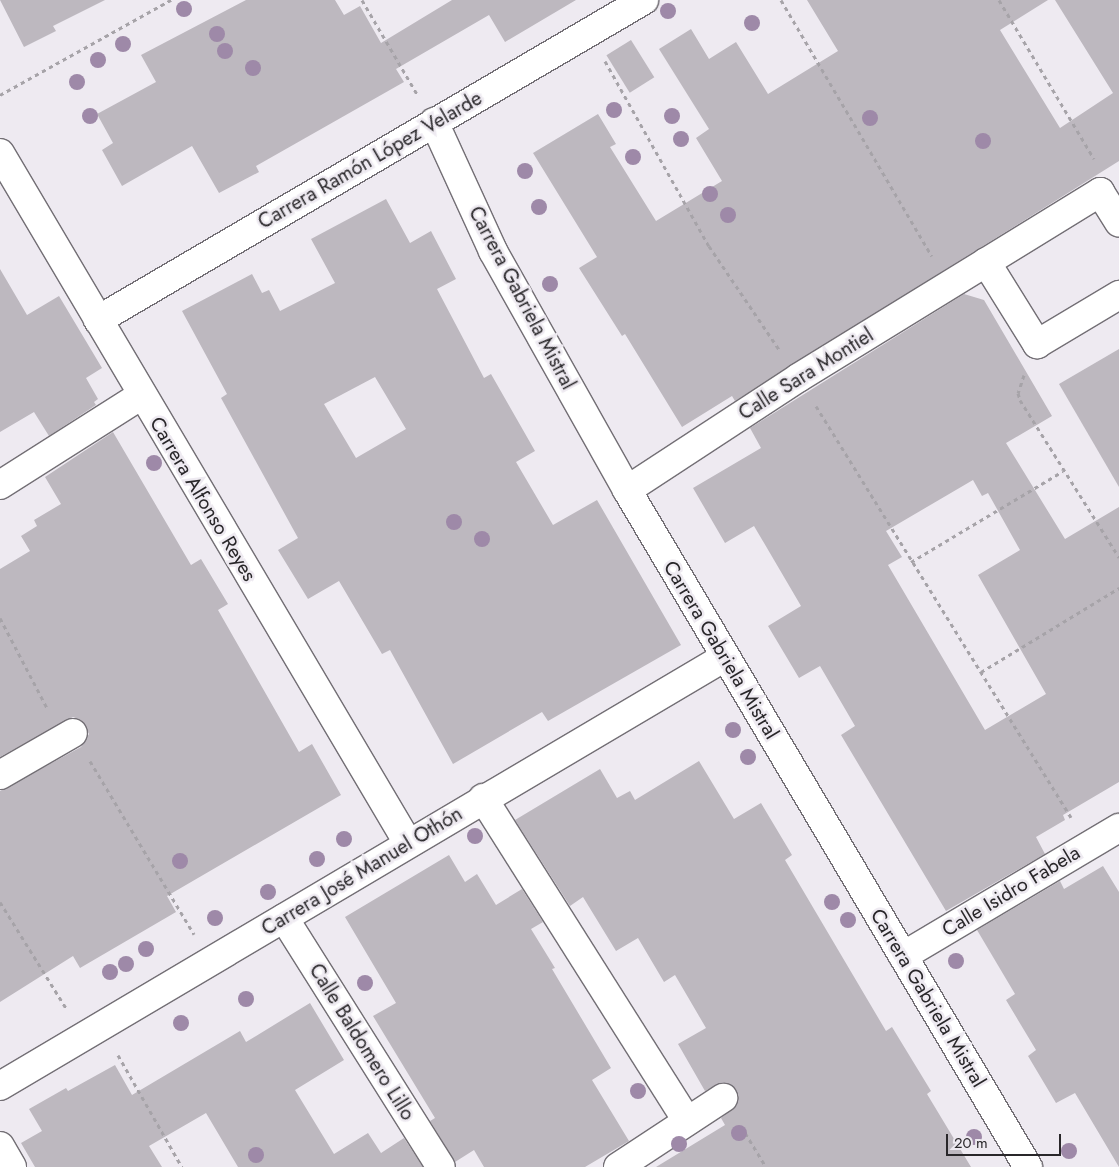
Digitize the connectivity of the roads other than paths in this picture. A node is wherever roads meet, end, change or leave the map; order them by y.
1 (644, 0) edge
2 (434, 122) junction
3 (0, 154) edge
4 (1119, 222) edge
5 (986, 262) junction
6 (1119, 295) edge
7 (98, 320) junction
8 (142, 395) junction
9 (0, 485) edge
10 (626, 490) junction
11 (725, 657) junction
12 (68, 736) road end
13 (0, 775) edge
14 (483, 798) junction
15 (1119, 828) edge
16 (408, 843) junction
17 (284, 918) junction
18 (903, 956) junction
19 (0, 1086) edge
20 (723, 1098) road end
21 (687, 1121) junction
22 (0, 1146) edge
23 (12, 1167) edge
24 (441, 1167) edge
25 (618, 1167) edge
26 (1028, 1167) edge

1 - 2 street, Carrera Ramón López Velarde
2 - 7 street, Carrera Ramón López Velarde
2 - 10 street, Carrera Gabriela Mistral
3 - 7 street, Carrera Alfonso Reyes
4 - 5 street, Calle Sara Montiel
5 - 6 street
5 - 10 street, Calle Sara Montiel
7 - 8 street, Carrera Alfonso Reyes
8 - 9 street
8 - 16 street, Carrera Alfonso Reyes
10 - 11 street, Carrera Gabriela Mistral
11 - 14 street, Carrera José Manuel Othón
11 - 18 street, Carrera Gabriela Mistral
12 - 13 street
14 - 16 street, Carrera José Manuel Othón
14 - 21 street
15 - 18 street, Calle Isidro Fabela
16 - 17 street, Carrera José Manuel Othón
17 - 19 street, Carrera José Manuel Othón
17 - 24 street, Calle Baldomero Lillo
18 - 26 street, Carrera Gabriela Mistral
20 - 21 street
21 - 25 street
22 - 23 street

